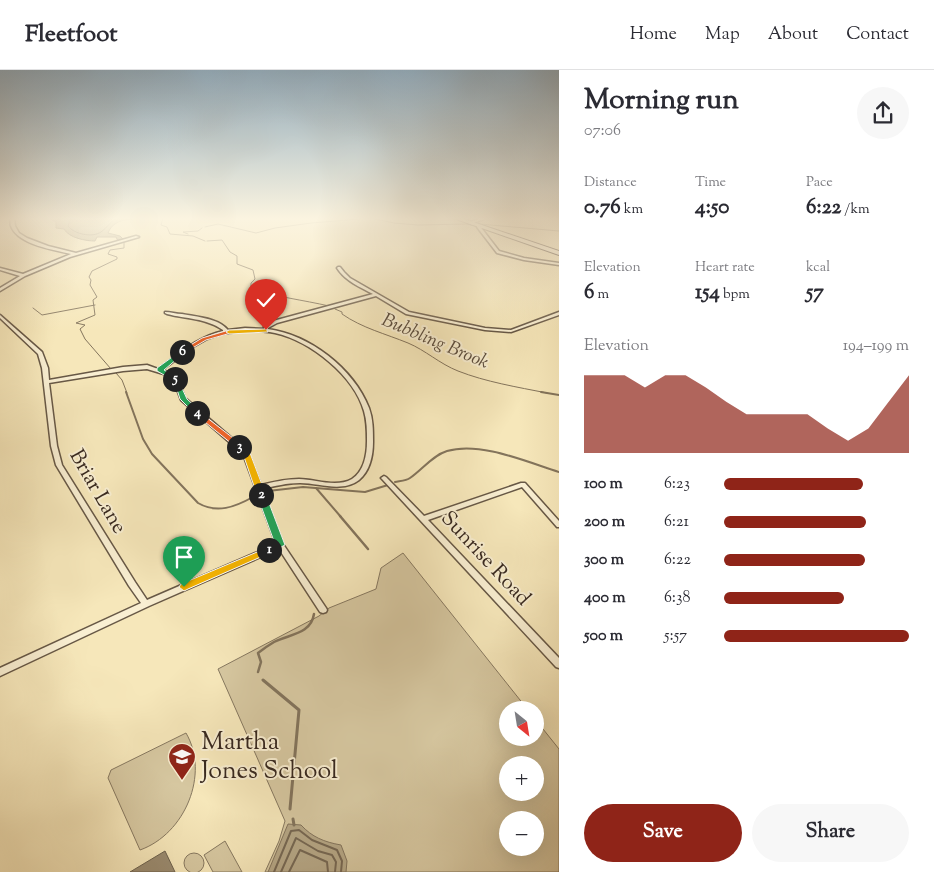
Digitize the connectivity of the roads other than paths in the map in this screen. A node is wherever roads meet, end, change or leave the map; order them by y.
1 (72, 255) edge
2 (511, 255) edge
3 (559, 264) edge
4 (339, 268) dead end
5 (0, 269) edge
6 (24, 275) junction
7 (0, 290) edge
8 (375, 295) junction
9 (167, 313) dead end
10 (559, 313) edge
11 (0, 316) edge
12 (266, 330) junction
13 (226, 332) junction
14 (159, 370) junction
15 (46, 382) junction
16 (384, 478) dead end
17 (259, 487) junction
18 (424, 519) junction
19 (559, 525) edge
20 (280, 545) junction
21 (146, 604) junction
22 (323, 610) dead end
23 (559, 664) edge
24 (0, 672) edge

1 - 6 street
2 - 3 street
4 - 8 street
5 - 6 street
6 - 7 street
8 - 10 street
8 - 12 street
9 - 13 street
11 - 15 street, Briar Lane
12 - 13 street
12 - 17 street
13 - 14 street
14 - 15 street
14 - 17 street
15 - 21 street, Briar Lane
16 - 18 street, Sunrise Road
17 - 20 street
18 - 19 street
18 - 23 street, Sunrise Road
20 - 21 street
20 - 22 street
21 - 24 street

